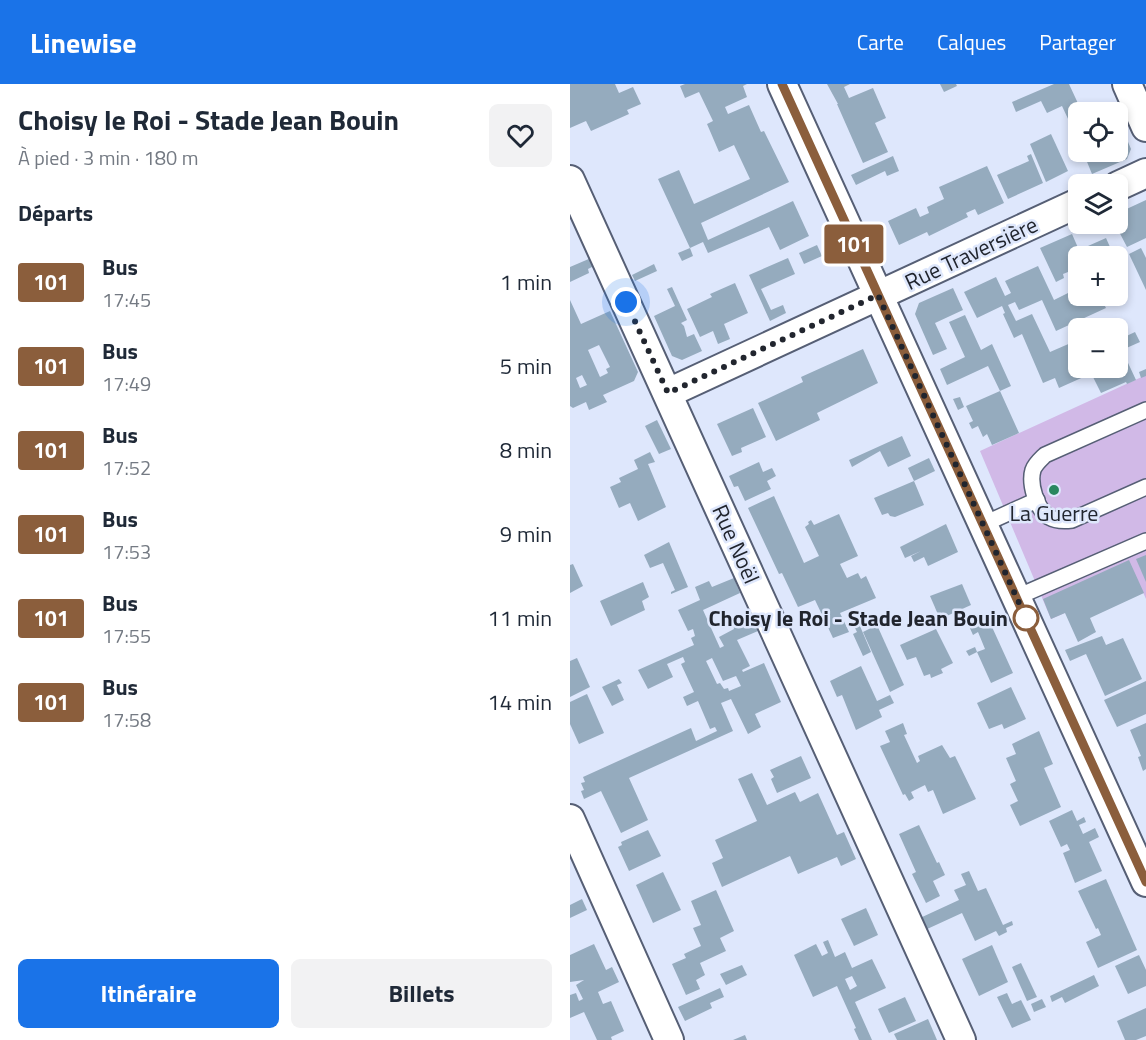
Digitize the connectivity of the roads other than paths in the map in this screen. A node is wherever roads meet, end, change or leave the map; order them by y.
1 (782, 84) edge
2 (1127, 84) edge
3 (1146, 127) edge
4 (1146, 173) edge
5 (570, 180) edge
6 (1128, 181) edge
7 (1068, 209) edge
8 (878, 295) junction
9 (668, 393) junction
10 (1146, 410) edge
11 (1146, 487) edge
12 (1037, 500) junction
13 (984, 524) junction
14 (1146, 541) edge
15 (1017, 597) junction
16 (570, 819) edge
17 (1146, 882) edge
18 (669, 1040) edge
19 (961, 1040) edge

1 - 8 street
2 - 3 street
4 - 6 street
5 - 9 street, Rue Noël
7 - 8 street, Rue Traversière
8 - 9 street, Rue Traversière
8 - 13 street
9 - 19 street, Rue Noël
10 - 12 lane
11 - 12 lane
12 - 13 lane
13 - 15 street
14 - 15 lane
15 - 17 street
16 - 18 street

